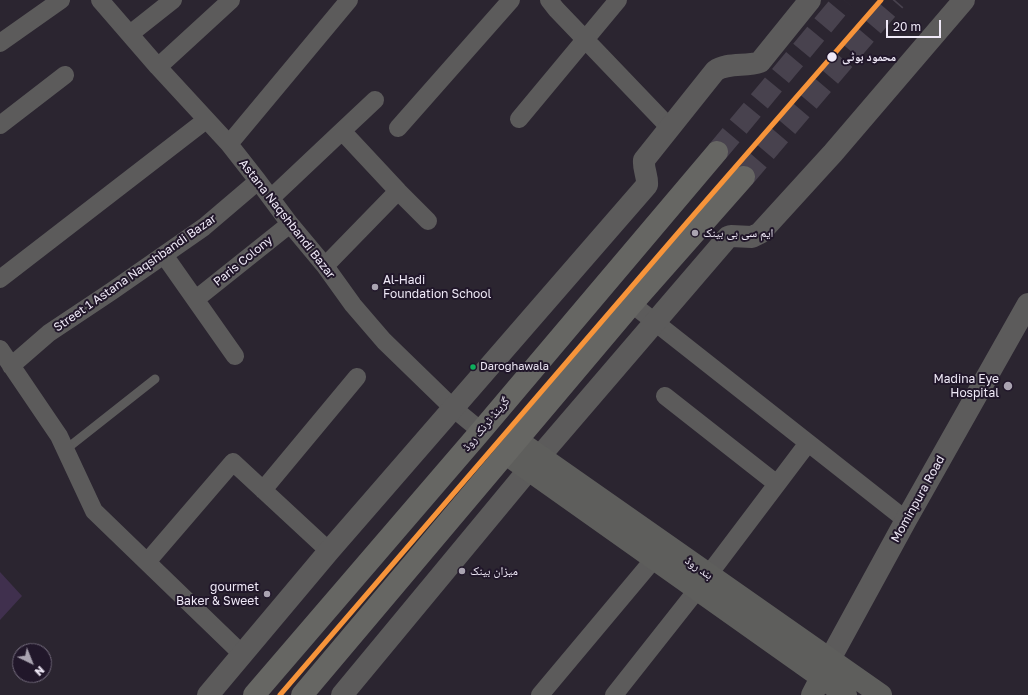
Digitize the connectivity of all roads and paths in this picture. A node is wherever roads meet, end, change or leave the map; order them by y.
1 (61, 0) edge
2 (100, 0) edge
3 (173, 0) edge
4 (231, 0) edge
5 (349, 0) edge
6 (511, 0) edge
7 (549, 0) edge
8 (618, 0) edge
9 (810, 0) edge
10 (964, 0) edge
11 (130, 34) junction
12 (585, 38) junction
13 (0, 43) edge
14 (158, 67) junction
15 (65, 75) dead end
16 (375, 100) dead end
17 (519, 119) dead end
18 (206, 120) junction
19 (0, 125) edge
20 (398, 128) dead end
21 (670, 128) junction
22 (342, 131) junction
23 (228, 144) junction
24 (717, 152) tunnel mouth
25 (744, 177) tunnel mouth
26 (258, 181) junction
27 (398, 191) junction
28 (271, 198) junction
29 (428, 221) dead end
30 (290, 224) junction
31 (164, 255) junction
32 (325, 266) junction
33 (0, 279) edge
34 (196, 299) junction
35 (632, 304) junction
36 (1028, 304) edge
37 (655, 321) junction
38 (0, 349) edge
39 (235, 356) dead end
40 (11, 366) junction
41 (357, 376) dead end
42 (155, 379) dead end
43 (665, 396) dead end
44 (453, 408) junction
45 (481, 431) junction
46 (808, 443) junction
47 (512, 447) junction
48 (65, 450) junction
49 (534, 463) junction
50 (777, 484) junction
51 (263, 490) junction
52 (906, 520) junction
53 (329, 551) junction
54 (654, 559) junction
55 (147, 562) junction
56 (703, 582) junction
57 (242, 654) junction
58 (821, 677) edge
59 (208, 695) edge
60 (254, 695) edge
61 (302, 695) edge
62 (342, 695) edge
63 (540, 695) edge
64 (614, 695) edge
65 (846, 695) edge
66 (881, 695) edge

1 - 13 street
2 - 11 street, Astana Naqshbandi Bazar
3 - 11 street
4 - 14 street
5 - 23 street
6 - 20 street
7 - 12 street
8 - 12 street
9 - 21 street
10 - 37 street
11 - 14 street, Astana Naqshbandi Bazar
12 - 17 street
12 - 21 street
14 - 18 street, Astana Naqshbandi Bazar
15 - 19 street
16 - 22 street
18 - 23 street, Astana Naqshbandi Bazar
18 - 33 street
21 - 44 street
22 - 27 street
22 - 28 street
23 - 26 street, Astana Naqshbandi Bazar
24 - 45 main road, گرینڈ ٹرنک روڈ
25 - 35 main road
26 - 28 street, Astana Naqshbandi Bazar
26 - 31 street, Street 1 Astana Naqshbandi Bazar
27 - 29 street
27 - 32 street
28 - 30 street, Astana Naqshbandi Bazar
30 - 32 street, Astana Naqshbandi Bazar
30 - 34 street, Paris Colony
31 - 34 street
31 - 40 street, Street 1 Astana Naqshbandi Bazar
32 - 44 street, Astana Naqshbandi Bazar
34 - 39 street
35 - 37 street
35 - 47 main road
36 - 52 street, Mominpura Road
37 - 46 street
37 - 49 street
38 - 40 street
40 - 48 street
41 - 51 street
42 - 48 lane
43 - 50 street
44 - 45 street, Astana Naqshbandi Bazar
44 - 53 street
45 - 60 main road, گرینڈ ٹرنک روڈ
46 - 50 street
46 - 52 street
47 - 49 main road, بند روڈ
47 - 61 main road
48 - 55 street
49 - 54 main road, بند روڈ
49 - 56 main road, بند روڈ
49 - 62 street
50 - 56 street
51 - 53 street
51 - 55 street
52 - 58 street, Mominpura Road
53 - 57 street
54 - 56 main road, بند روڈ
54 - 63 street
55 - 57 street
56 - 58 main road, بند روڈ
56 - 64 street
57 - 59 street
58 - 65 main road, بند روڈ
58 - 66 main road, بند روڈ

